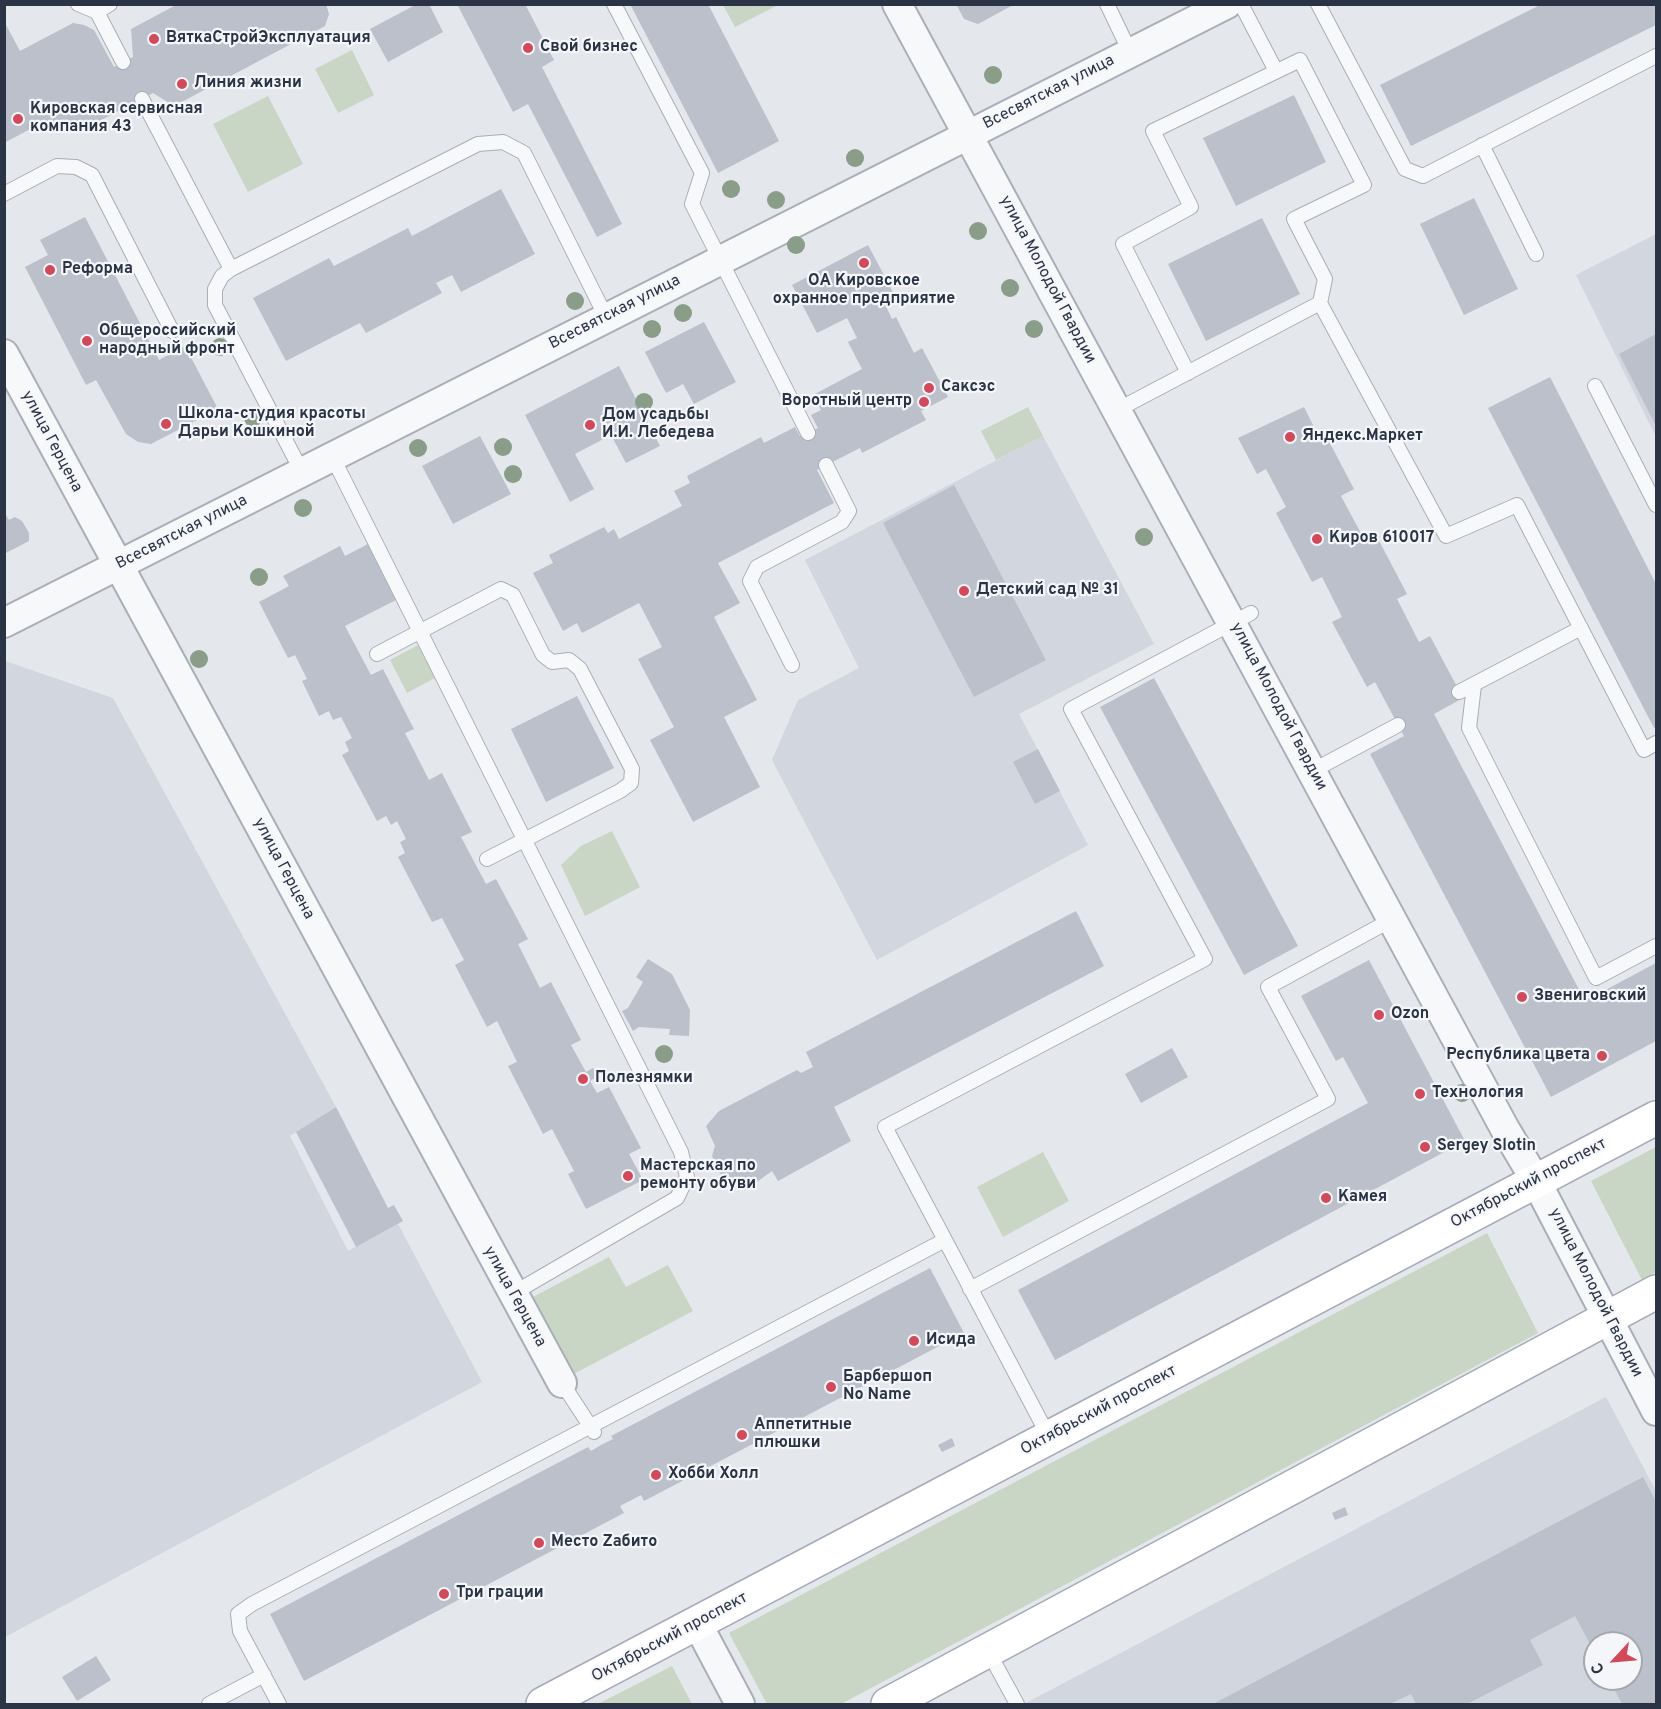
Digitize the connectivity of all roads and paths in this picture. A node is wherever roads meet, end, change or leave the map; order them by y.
1 (78, 4) edge
2 (110, 4) edge
3 (614, 4) edge
4 (897, 4) edge
5 (1107, 4) edge
6 (1227, 4) edge
7 (1241, 4) edge
8 (1318, 4) edge
9 (97, 12) junction
10 (1130, 52) junction
11 (1656, 56) edge
12 (123, 62) dead end
13 (1276, 71) junction
14 (142, 99) dead end
15 (968, 133) junction
16 (1482, 145) junction
17 (4, 194) edge
18 (1536, 254) dead end
19 (721, 259) junction
20 (231, 269) junction
21 (1320, 303) junction
22 (606, 317) junction
23 (172, 331) dead end
24 (4, 354) edge
25 (1188, 373) junction
26 (1595, 386) dead end
27 (1117, 410) junction
28 (808, 433) dead end
29 (332, 456) junction
30 (825, 465) dead end
31 (302, 472) junction
32 (1656, 505) edge
33 (117, 566) junction
34 (1242, 618) junction
35 (4, 623) edge
36 (1581, 628) junction
37 (420, 631) junction
38 (376, 654) dead end
39 (792, 665) dead end
40 (1474, 684) junction
41 (1459, 692) dead end
42 (1398, 725) dead end
43 (1656, 743) edge
44 (1312, 771) junction
45 (525, 841) junction
46 (487, 859) dead end
47 (1393, 919) junction
48 (1656, 946) edge
49 (1656, 1118) edge
50 (1536, 1180) junction
51 (945, 1240) junction
52 (970, 1289) junction
53 (1656, 1292) edge
54 (512, 1294) junction
55 (1606, 1318) junction
56 (562, 1383) joint
57 (1656, 1411) edge
58 (593, 1430) junction
59 (1049, 1437) junction
60 (697, 1623) junction
61 (988, 1651) junction
62 (264, 1675) junction
63 (209, 1704) edge
64 (279, 1704) edge
65 (543, 1704) edge
66 (741, 1704) edge
67 (888, 1704) edge
68 (1017, 1704) edge

1 - 9 lane
2 - 9 lane
3 - 19 lane
4 - 15 street, улица Молодой Гвардии
5 - 10 lane
6 - 10 street, Всесвятская улица
7 - 13 lane
8 - 16 lane
9 - 12 lane
10 - 15 street, Всесвятская улица
11 - 16 lane
13 - 21 lane
13 - 25 lane
14 - 20 lane
15 - 19 street, Всесвятская улица
15 - 27 street, улица Молодой Гвардии
16 - 18 lane
17 - 23 lane
19 - 22 street, Всесвятская улица
19 - 28 lane
20 - 22 lane
20 - 31 lane
21 - 25 lane
21 - 36 lane
22 - 29 street, Всесвятская улица
24 - 33 street, улица Герцена
25 - 27 lane
26 - 32 lane
27 - 34 street, улица Молодой Гвардии
29 - 31 street, Всесвятская улица
29 - 37 lane
30 - 39 lane
31 - 33 street, Всесвятская улица
33 - 35 street, Всесвятская улица
33 - 54 street, улица Герцена
34 - 44 street, улица Молодой Гвардии
34 - 51 lane
36 - 40 lane
36 - 43 lane
37 - 38 lane
37 - 45 lane
37 - 45 lane
40 - 41 lane
40 - 48 lane
42 - 44 lane
44 - 47 street, улица Молодой Гвардии
45 - 46 lane
45 - 54 lane
47 - 50 street, улица Молодой Гвардии
47 - 52 lane
49 - 50 main road, Октябрьский проспект
50 - 55 street, улица Молодой Гвардии
50 - 59 main road, Октябрьский проспект
51 - 52 lane
51 - 58 lane
52 - 59 lane
53 - 55 main road
54 - 56 street, улица Герцена
55 - 57 street, улица Молодой Гвардии
55 - 61 main road
56 - 58 lane
58 - 62 lane
59 - 60 main road, Октябрьский проспект
60 - 65 main road, Октябрьский проспект
60 - 66 street
61 - 67 main road
61 - 68 lane
62 - 63 lane
62 - 64 lane

